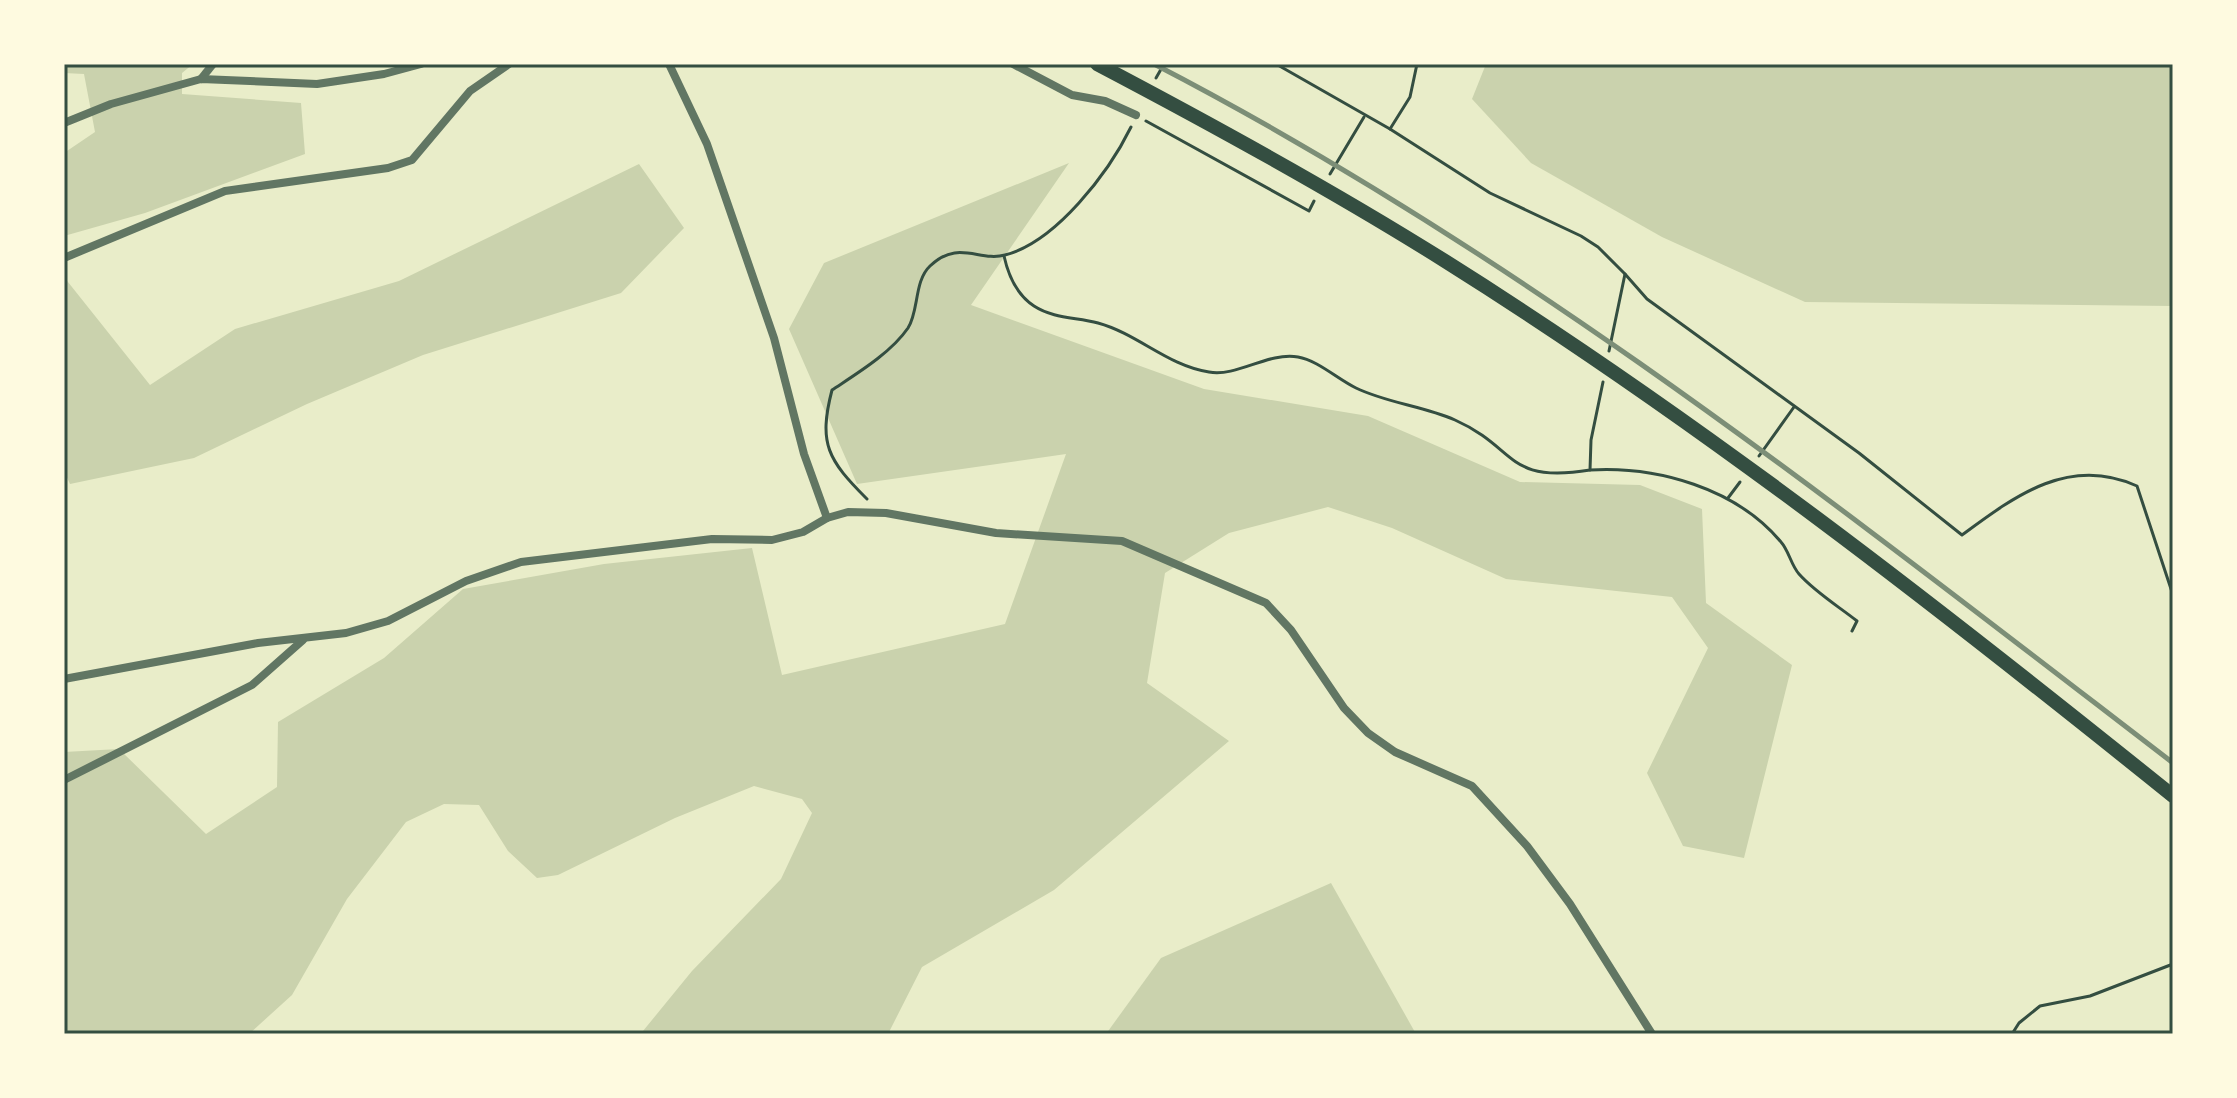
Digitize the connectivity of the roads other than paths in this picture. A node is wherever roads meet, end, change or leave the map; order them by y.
1 (213, 64) edge
2 (421, 64) edge
3 (509, 64) edge
4 (669, 64) edge
5 (1013, 64) edge
6 (1097, 64) edge
7 (201, 79) junction
8 (1136, 115) road end
9 (64, 123) edge
10 (64, 258) edge
11 (827, 518) junction
12 (304, 639) junction
13 (64, 679) edge
14 (64, 780) edge
15 (2173, 796) edge
16 (1652, 1034) edge

1 - 7 street
2 - 7 street
3 - 10 street
4 - 11 street
5 - 8 street
6 - 15 highway
7 - 9 street
11 - 12 street
11 - 16 street
12 - 13 street
12 - 14 street

